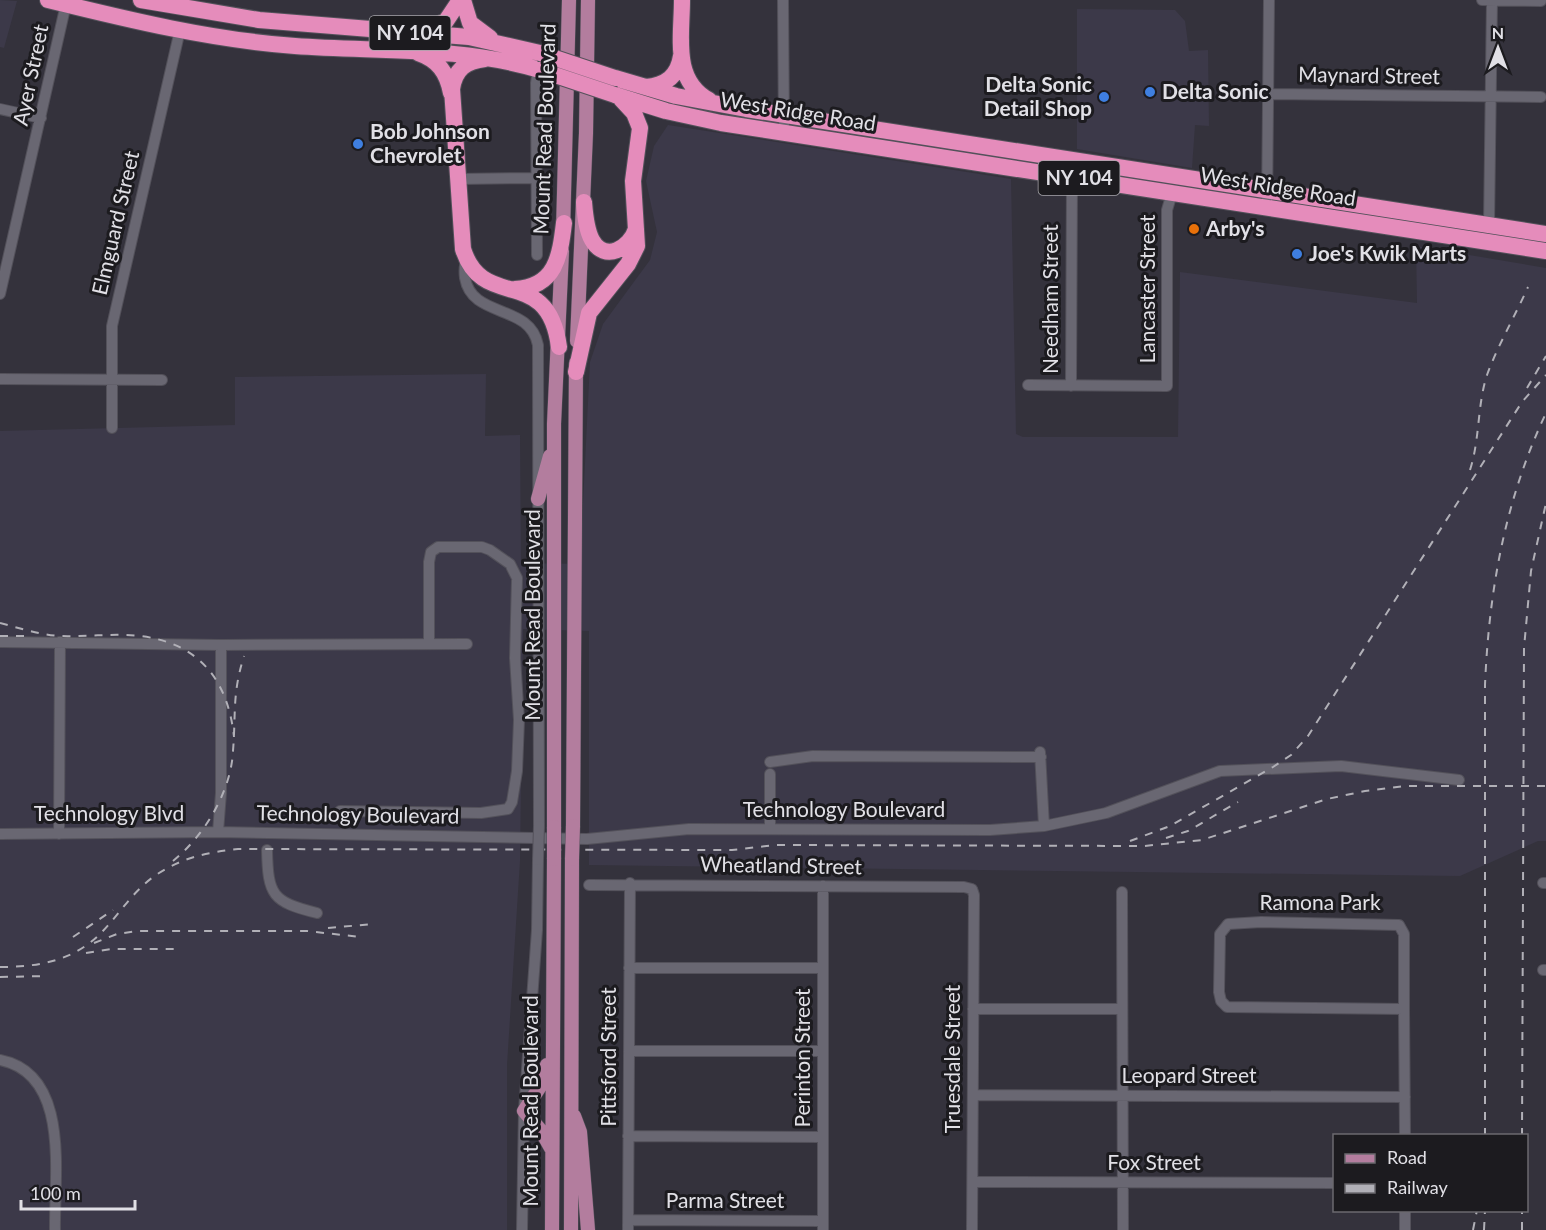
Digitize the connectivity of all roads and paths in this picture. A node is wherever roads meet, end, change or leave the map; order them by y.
1 (48, 0) edge
2 (141, 0) edge
3 (461, 0) edge
4 (569, 0) edge
5 (588, 0) edge
6 (682, 0) edge
7 (783, 0) edge
8 (1269, 0) edge
9 (1482, 0) edge
10 (1492, 0) edge
11 (1541, 1) edge
12 (66, 4) junction
13 (180, 30) junction
14 (393, 32) junction
15 (413, 33) junction
16 (273, 44) junction
17 (510, 45) junction
18 (406, 50) junction
19 (681, 55) junction
20 (498, 59) junction
21 (540, 64) junction
22 (642, 87) junction
23 (1268, 94) junction
24 (615, 95) junction
25 (1492, 97) junction
26 (1541, 97) dead end
27 (452, 98) junction
28 (718, 105) junction
29 (0, 109) edge
30 (687, 116) junction
31 (42, 118) junction
32 (784, 124) junction
33 (640, 140) junction
34 (1072, 177) junction
35 (536, 178) junction
36 (457, 179) junction
37 (1172, 193) junction
38 (1267, 200) junction
39 (584, 202) junction
40 (636, 222) junction
41 (564, 223) junction
42 (1489, 225) junction
43 (1546, 234) edge
44 (1546, 251) edge
45 (537, 255) dead end
46 (467, 259) junction
47 (502, 288) junction
48 (0, 294) edge
49 (559, 347) junction
50 (576, 372) junction
51 (0, 379) edge
52 (112, 379) junction
53 (162, 380) dead end
54 (1028, 386) dead end
55 (1071, 386) junction
56 (554, 424) junction
57 (112, 428) dead end
58 (538, 499) junction
59 (0, 642) edge
60 (60, 642) junction
61 (429, 644) junction
62 (466, 644) dead end
63 (221, 645) junction
64 (770, 762) dead end
65 (770, 774) dead end
66 (1459, 780) dead end
67 (340, 811) dead end
68 (1044, 826) junction
69 (770, 828) junction
70 (218, 832) junction
71 (0, 834) edge
72 (59, 834) junction
73 (267, 850) dead end
74 (630, 884) junction
75 (590, 885) dead end
76 (824, 886) junction
77 (972, 889) joint
78 (1122, 892) dead end
79 (317, 913) dead end
80 (629, 968) junction
81 (824, 968) junction
82 (973, 1009) junction
83 (1122, 1009) junction
84 (1404, 1009) junction
85 (552, 1037) junction
86 (628, 1051) junction
87 (823, 1051) junction
88 (0, 1060) edge
89 (973, 1095) junction
90 (1122, 1095) junction
91 (1405, 1097) junction
92 (570, 1102) junction
93 (524, 1111) junction
94 (1405, 1134) edge
95 (628, 1136) junction
96 (822, 1137) junction
97 (552, 1149) junction
98 (973, 1182) junction
99 (1123, 1183) junction
100 (1333, 1183) edge
101 (1405, 1212) edge
102 (628, 1225) edge
103 (823, 1226) edge
104 (55, 1230) edge
105 (522, 1230) edge
106 (552, 1230) edge
107 (571, 1230) edge
108 (588, 1230) edge
109 (972, 1230) edge
110 (1123, 1230) edge
111 (1405, 1230) edge

1 - 12 highway, West Ridge Road / NY 104
2 - 14 highway, West Ridge Road / NY 104
3 - 15 highway
3 - 17 highway
4 - 41 main road, Mount Read Boulevard
5 - 39 main road, Mount Read Boulevard
6 - 19 highway
7 - 32 street
8 - 23 street
9 - 10 street
10 - 11 street
10 - 25 street
12 - 13 highway, West Ridge Road / NY 104
12 - 31 street, Ayer Street
13 - 16 highway, West Ridge Road / NY 104
13 - 52 street, Elmguard Street
14 - 15 highway, West Ridge Road / NY 104
14 - 16 highway
15 - 17 highway, West Ridge Road / NY 104
16 - 18 highway, West Ridge Road / NY 104
17 - 21 highway, West Ridge Road / NY 104
18 - 20 highway, West Ridge Road / NY 104
18 - 27 highway
19 - 22 highway
19 - 28 highway
20 - 21 highway, West Ridge Road / NY 104
20 - 27 highway
21 - 22 highway, West Ridge Road / NY 104, bridge
21 - 24 highway, West Ridge Road / NY 104, bridge
21 - 35 street, Mount Read Boulevard
22 - 28 highway, West Ridge Road / NY 104
23 - 25 street, Maynard Street
23 - 38 street
24 - 30 highway, West Ridge Road / NY 104
24 - 33 highway
25 - 26 street, Maynard Street
25 - 42 street
27 - 36 highway
28 - 32 highway, West Ridge Road / NY 104
29 - 31 street
30 - 32 highway, West Ridge Road / NY 104
30 - 33 highway
31 - 48 street, Ayer Street
32 - 34 highway, West Ridge Road / NY 104
32 - 38 highway, West Ridge Road / NY 104
33 - 40 highway
34 - 37 highway, West Ridge Road / NY 104
34 - 55 street, Needham Street
35 - 36 street
35 - 45 street, Mount Read Boulevard
36 - 46 highway
37 - 38 highway, West Ridge Road / NY 104
37 - 55 street, Lancaster Street
38 - 42 highway, West Ridge Road / NY 104
38 - 44 highway, West Ridge Road / NY 104
39 - 40 highway
39 - 50 main road, Mount Read Boulevard
40 - 50 highway
41 - 47 highway
41 - 49 main road, Mount Read Boulevard
42 - 43 highway, West Ridge Road / NY 104
46 - 47 highway
46 - 58 street, Mount Read Boulevard
47 - 49 highway
49 - 56 main road, Mount Read Boulevard
50 - 92 main road, Mount Read Boulevard, bridge
51 - 52 street
52 - 53 street
52 - 57 street, Elmguard Street
54 - 55 street
56 - 58 main road
56 - 85 main road, Mount Read Boulevard, bridge
58 - 93 street, Mount Read Boulevard, bridge
59 - 60 street
60 - 63 street
60 - 72 street
61 - 62 street
61 - 63 street
61 - 67 street
63 - 70 street
64 - 68 street
65 - 69 street
66 - 68 street, Technology Boulevard
68 - 69 street, Technology Boulevard
69 - 70 street, Technology Boulevard
70 - 72 street, Technology Blvd
71 - 72 street, Technology Blvd
73 - 79 street
74 - 75 street, Wheatland Street
74 - 76 street, Wheatland Street
74 - 80 street, Pittsford Street
76 - 77 street, Wheatland Street
76 - 81 street, Perinton Street
77 - 82 street, Truesdale Street
78 - 83 street
80 - 81 street
80 - 86 street, Pittsford Street
81 - 87 street, Perinton Street
82 - 83 street
82 - 89 street, Truesdale Street
83 - 90 street
84 - 84 street, Ramona Park
84 - 91 street
85 - 93 main road
85 - 97 main road, Mount Read Boulevard
86 - 87 street
86 - 95 street, Pittsford Street
87 - 96 street, Perinton Street
88 - 104 street
89 - 90 street, Leopard Street
89 - 98 street, Truesdale Street
90 - 91 street, Leopard Street
90 - 99 street
91 - 94 street
92 - 107 main road, Mount Read Boulevard
92 - 108 main road
93 - 97 main road
93 - 105 street, Mount Read Boulevard
95 - 96 street
95 - 102 street, Pittsford Street
96 - 103 street, Perinton Street
97 - 106 main road, Mount Read Boulevard
98 - 99 street, Fox Street
98 - 109 street, Truesdale Street
99 - 100 street, Fox Street
99 - 110 street
101 - 111 street
102 - 103 street, Parma Street

